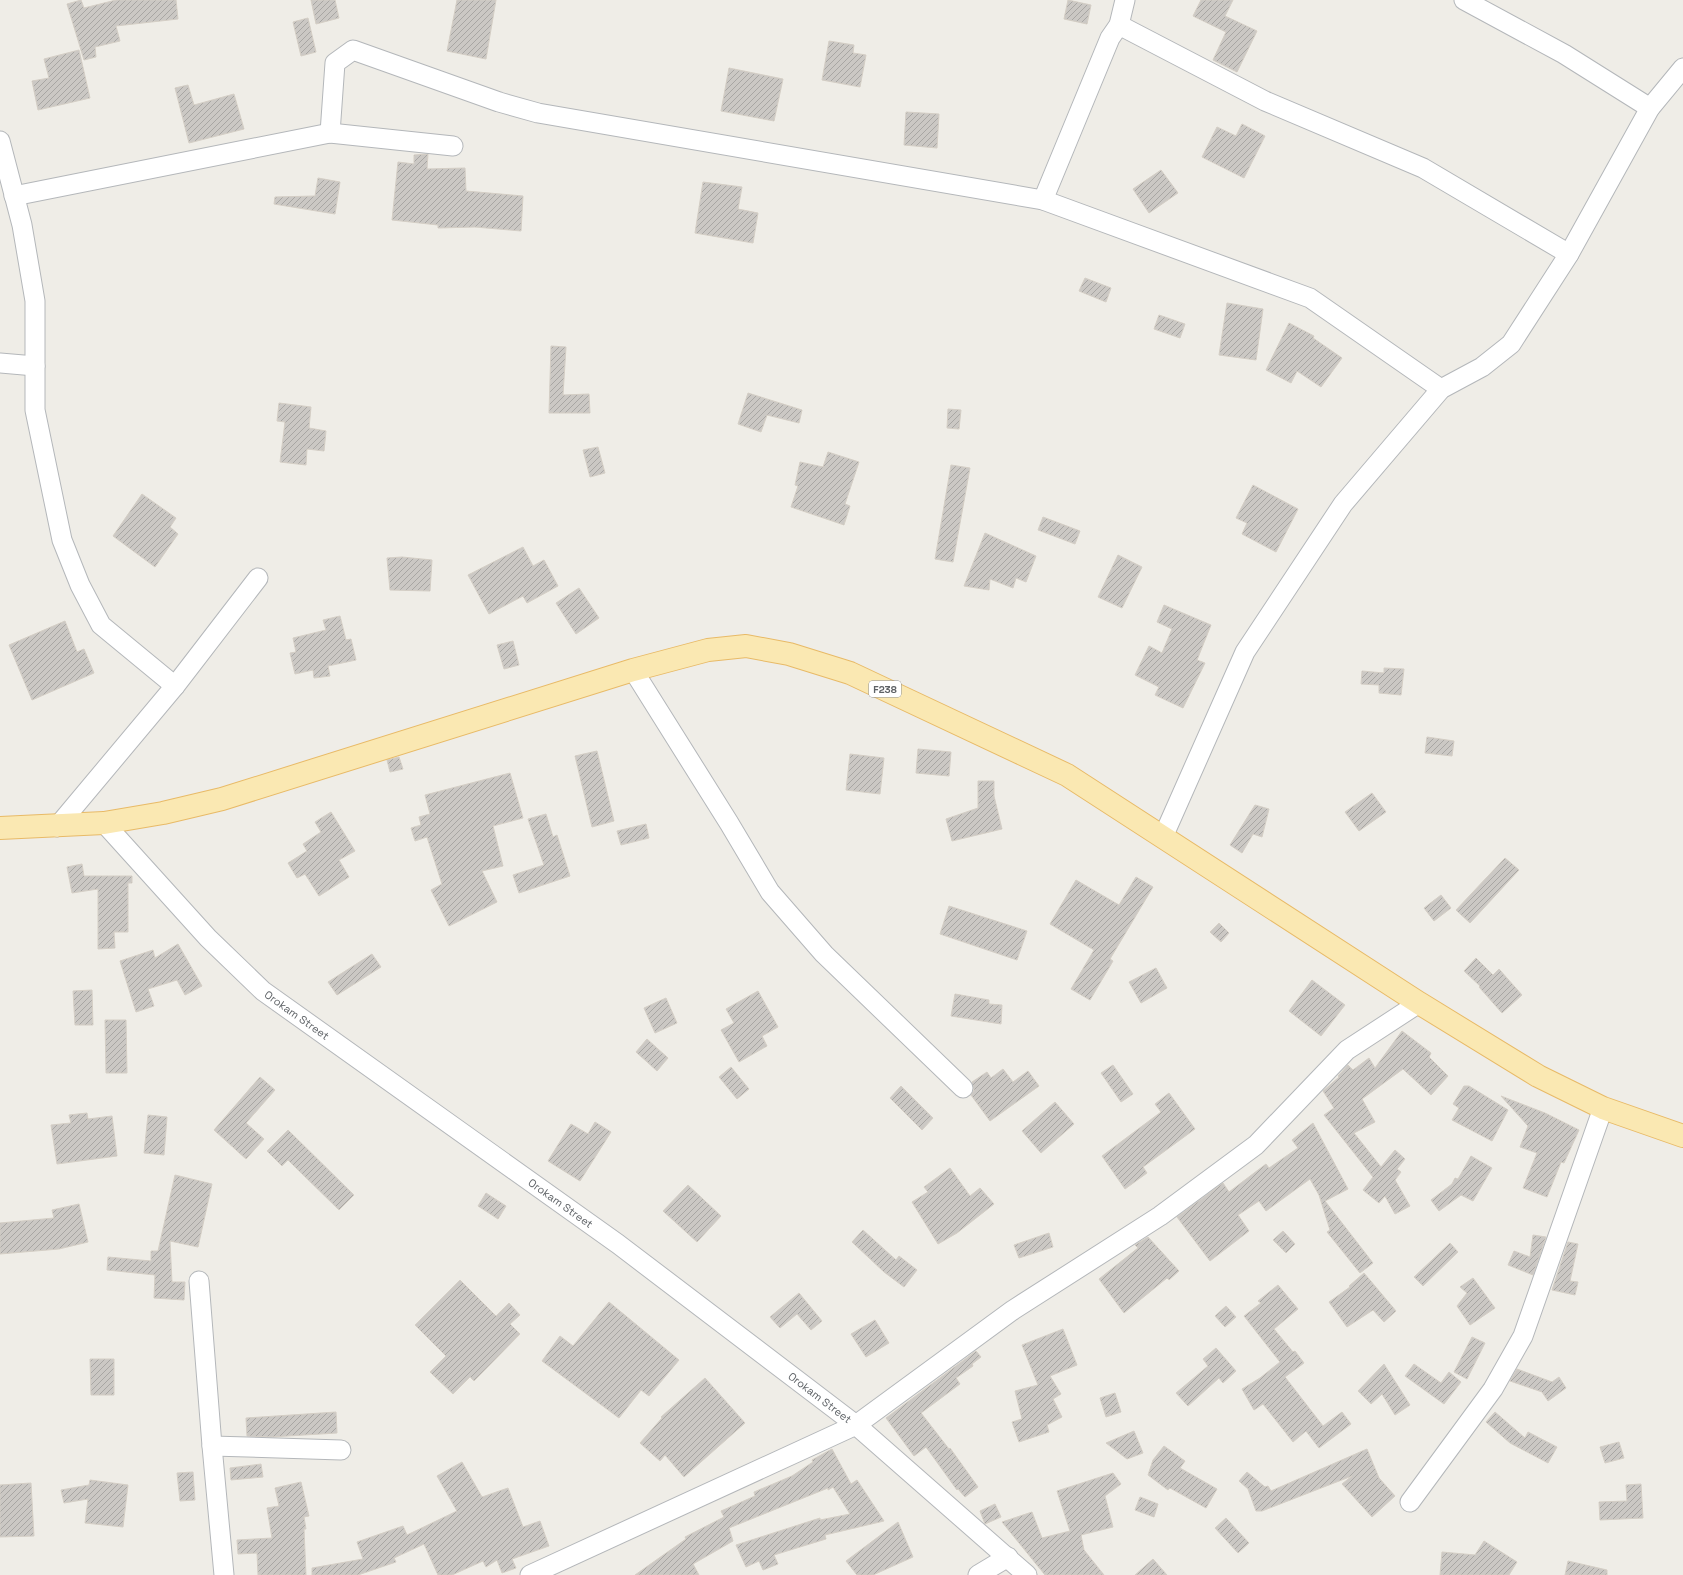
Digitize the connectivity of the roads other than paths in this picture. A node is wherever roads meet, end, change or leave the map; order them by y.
1 (1125, 0) edge
2 (1464, 0) edge
3 (1120, 25) junction
4 (1683, 68) edge
5 (1650, 108) junction
6 (330, 133) junction
7 (0, 141) edge
8 (453, 146) dead end
9 (3, 164) edge
10 (14, 196) junction
11 (1043, 200) junction
12 (1568, 254) junction
13 (0, 363) edge
14 (35, 366) junction
15 (1441, 389) junction
16 (258, 578) dead end
17 (633, 670) junction
18 (175, 686) junction
19 (104, 823) junction
20 (57, 827) junction
21 (0, 828) edge
22 (1163, 837) junction
23 (1419, 1003) junction
24 (963, 1088) dead end
25 (1603, 1108) junction
26 (1683, 1136) edge
27 (199, 1281) dead end
28 (856, 1425) junction
29 (212, 1446) junction
30 (341, 1450) dead end
31 (1410, 1502) dead end
32 (1008, 1558) junction
33 (224, 1575) edge
34 (530, 1575) edge
35 (978, 1575) edge
36 (1028, 1575) edge

1 - 3 street
2 - 5 street
3 - 11 street
3 - 12 street
4 - 5 street
5 - 12 street
6 - 8 street
6 - 10 street
6 - 11 street
7 - 9 street
9 - 10 street
10 - 14 street
11 - 15 street
12 - 15 street
13 - 14 street
14 - 18 street
15 - 22 street
16 - 18 street
17 - 19 main road, F238
17 - 22 main road, F238
17 - 24 street
18 - 20 street
19 - 20 main road, F238
19 - 28 street, Orokam Street
20 - 21 main road, F238
22 - 23 main road, F238
23 - 25 main road, F238
23 - 28 street
25 - 26 main road, F238
25 - 31 street
27 - 29 street
28 - 32 street, Orokam Street
28 - 34 street
29 - 30 street
29 - 33 street
32 - 35 street
32 - 36 street, Orokam Street

